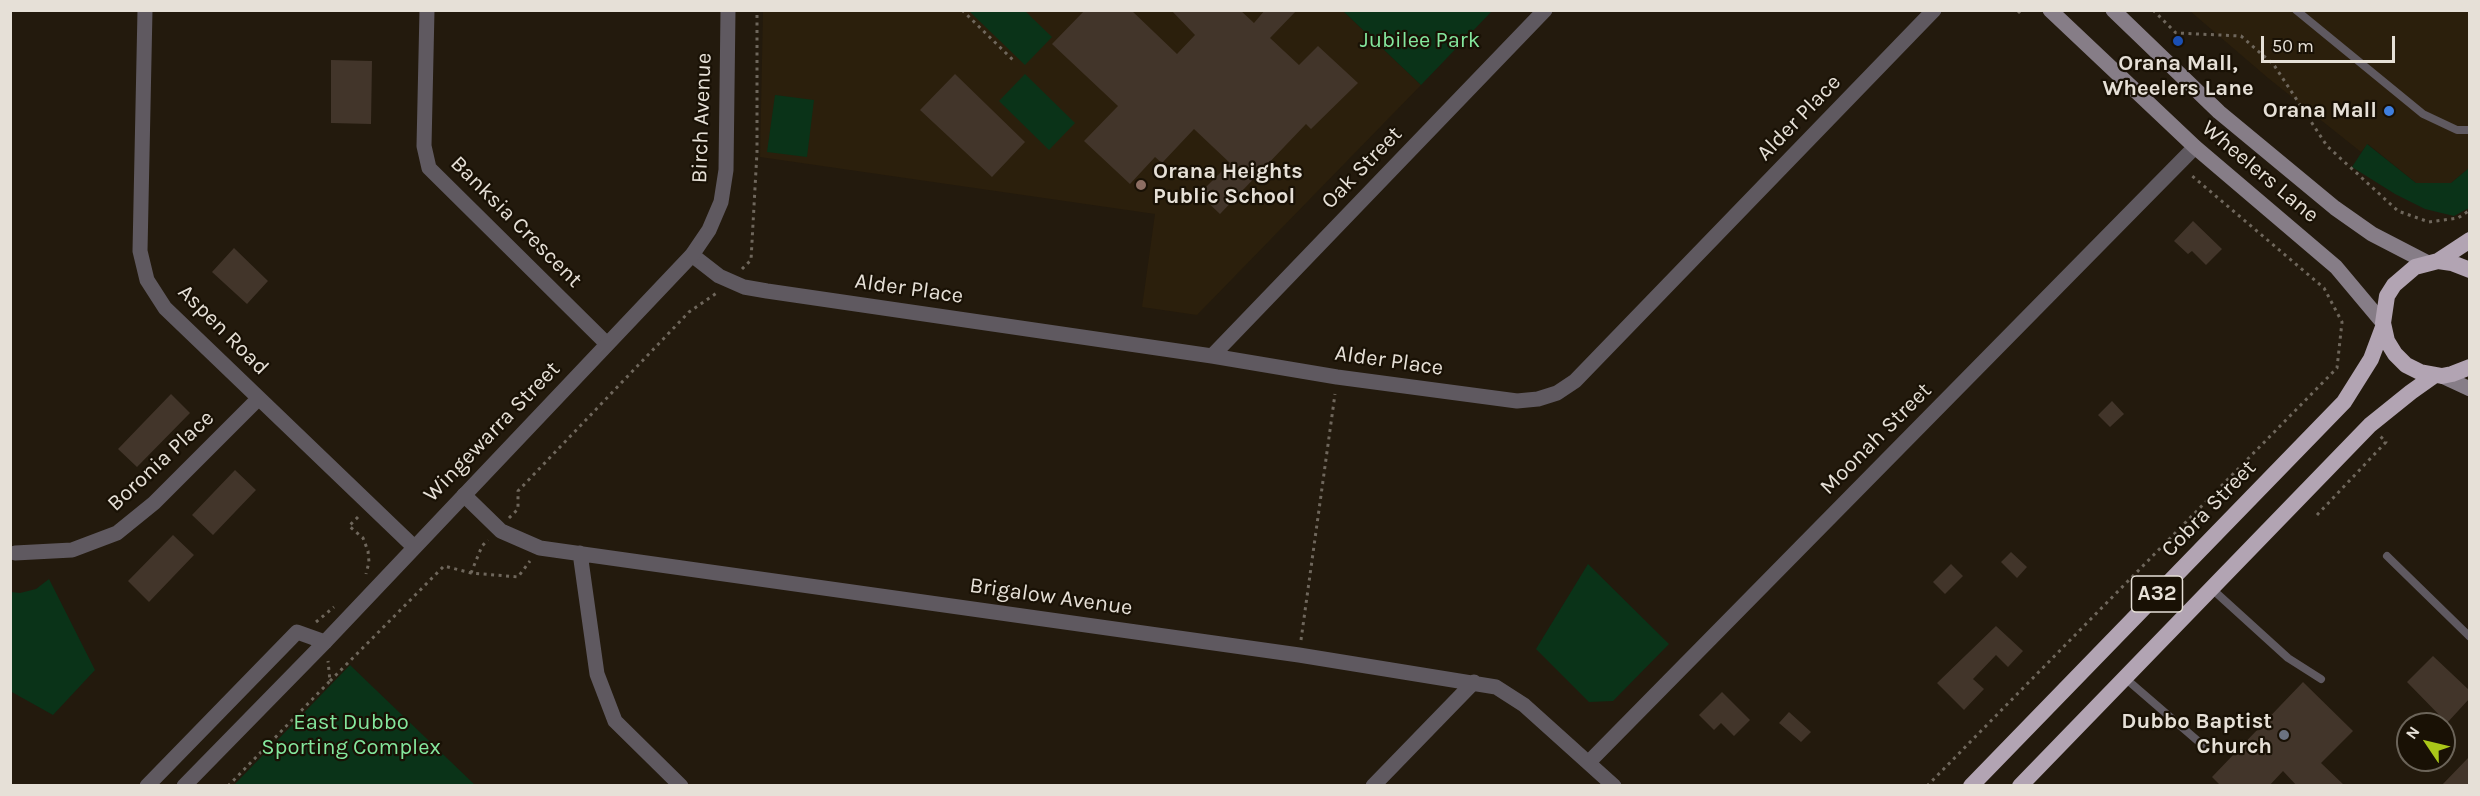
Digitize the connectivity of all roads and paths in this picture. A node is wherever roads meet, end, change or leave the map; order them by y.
1 (145, 10) edge
2 (427, 10) edge
3 (728, 10) edge
4 (962, 10) edge
5 (1545, 10) edge
6 (1934, 10) edge
7 (2050, 10) edge
8 (2113, 10) edge
9 (2153, 10) edge
10 (2296, 10) edge
11 (1013, 60) dead end
12 (2469, 129) edge
13 (2195, 147) junction
14 (2178, 164) junction
15 (2469, 210) edge
16 (2469, 240) edge
17 (692, 255) junction
18 (2433, 262) junction
19 (2469, 270) edge
20 (2383, 325) junction
21 (607, 344) junction
22 (1212, 356) junction
23 (2469, 367) edge
24 (2438, 376) junction
25 (1337, 377) junction
26 (2469, 389) edge
27 (259, 398) junction
28 (2370, 426) junction
29 (464, 495) junction
30 (370, 505) junction
31 (2318, 516) dead end
32 (414, 547) junction
33 (540, 548) junction
34 (15, 553) dead end
35 (580, 553) junction
36 (2387, 556) dead end
37 (366, 574) dead end
38 (2212, 589) junction
39 (335, 606) dead end
40 (310, 622) dead end
41 (2469, 637) edge
42 (325, 642) junction
43 (1299, 655) junction
44 (2125, 678) junction
45 (2321, 680) dead end
46 (330, 681) junction
47 (1474, 682) junction
48 (2206, 748) dead end
49 (1589, 762) junction
50 (147, 786) edge
51 (184, 786) edge
52 (228, 786) edge
53 (681, 786) edge
54 (1373, 786) edge
55 (1614, 786) edge
56 (1928, 786) edge
57 (1971, 786) edge
58 (2020, 786) edge

1 - 27 street, Aspen Road
2 - 21 street, Banksia Crescent
3 - 17 street, Birch Avenue
4 - 11 path
5 - 22 street, Oak Street
6 - 25 street, Alder Place
7 - 13 main road, Wheelers Lane
8 - 18 main road, Wheelers Lane
9 - 15 path
10 - 12 lane
13 - 14 street, Moonah Street
13 - 20 main road, Wheelers Lane
14 - 49 street, Moonah Street
14 - 56 path
16 - 18 highway, A32
17 - 21 street, Wingewarra Street
17 - 22 street, Alder Place
18 - 19 highway
18 - 20 highway, A32
20 - 24 highway
20 - 57 highway, Cobra Street / A32
21 - 29 street, Wingewarra Street
22 - 25 street, Alder Place
23 - 24 highway, A32
24 - 26 main road
24 - 28 highway, A32
25 - 43 path
27 - 30 street, Aspen Road
27 - 34 street, Boronia Place
28 - 31 path
28 - 38 highway, A32
29 - 32 street, Wingewarra Street
29 - 33 street, Brigalow Avenue
30 - 32 street, Aspen Road
30 - 37 path
32 - 42 street, Wingewarra Street
33 - 35 street, Brigalow Avenue
33 - 46 path
35 - 43 street, Brigalow Avenue
35 - 53 street
36 - 41 lane
38 - 44 highway, A32
38 - 45 lane
39 - 40 path
42 - 46 path
42 - 50 street
42 - 51 street, Wingewarra Street
43 - 47 street, Brigalow Avenue
44 - 48 lane
44 - 58 highway, A32
46 - 52 path
47 - 49 street, Brigalow Avenue
47 - 54 street
49 - 55 street, Brigalow Avenue

